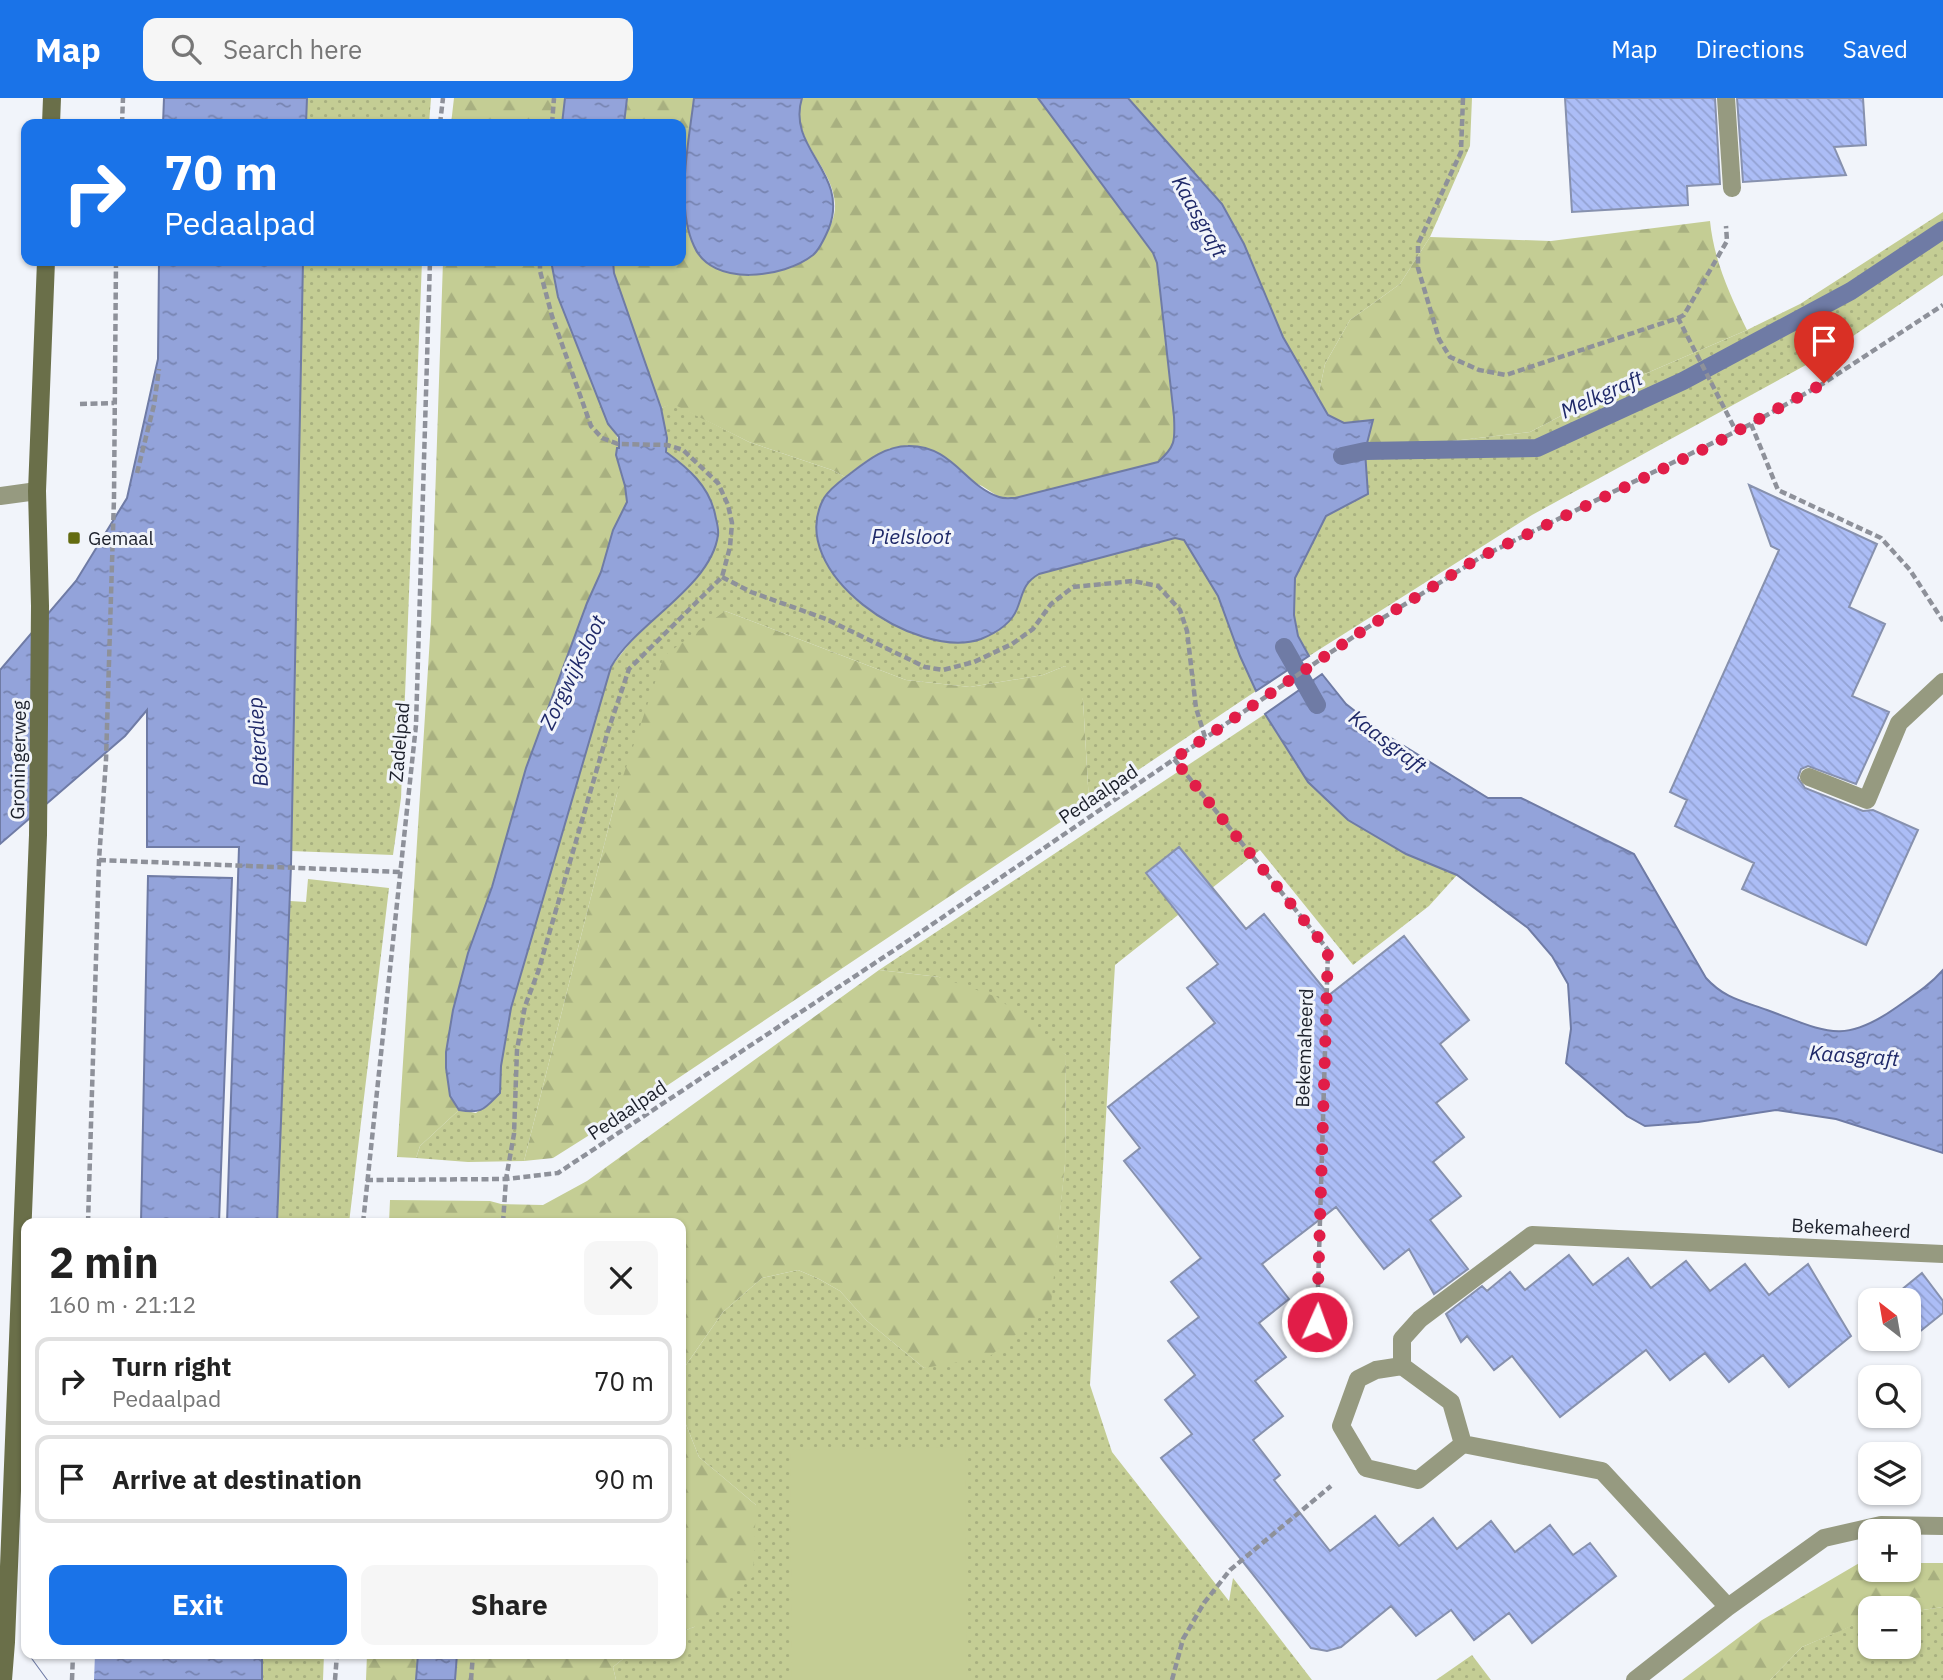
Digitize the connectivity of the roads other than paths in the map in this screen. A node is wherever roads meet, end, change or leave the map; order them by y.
1 (52, 98) edge
2 (1726, 98) edge
3 (51, 119) edge
4 (1732, 188) road end
5 (46, 266) edge
6 (37, 491) junction
7 (0, 496) edge
8 (1943, 682) edge
9 (1809, 777) dead end
10 (23, 1218) edge
11 (1943, 1254) edge
12 (21, 1265) edge
13 (1402, 1366) junction
14 (1463, 1444) junction
15 (1943, 1526) edge
16 (1728, 1607) junction
17 (3, 1680) edge
18 (1635, 1680) edge

1 - 3 main road
2 - 4 street
5 - 6 main road, Groningerweg
6 - 7 street
6 - 10 main road, Groningerweg
8 - 9 street
11 - 13 street, Bekemaheerd
12 - 17 main road, Groningerweg
13 - 14 street
13 - 14 street
14 - 16 street
15 - 16 street
16 - 18 street

